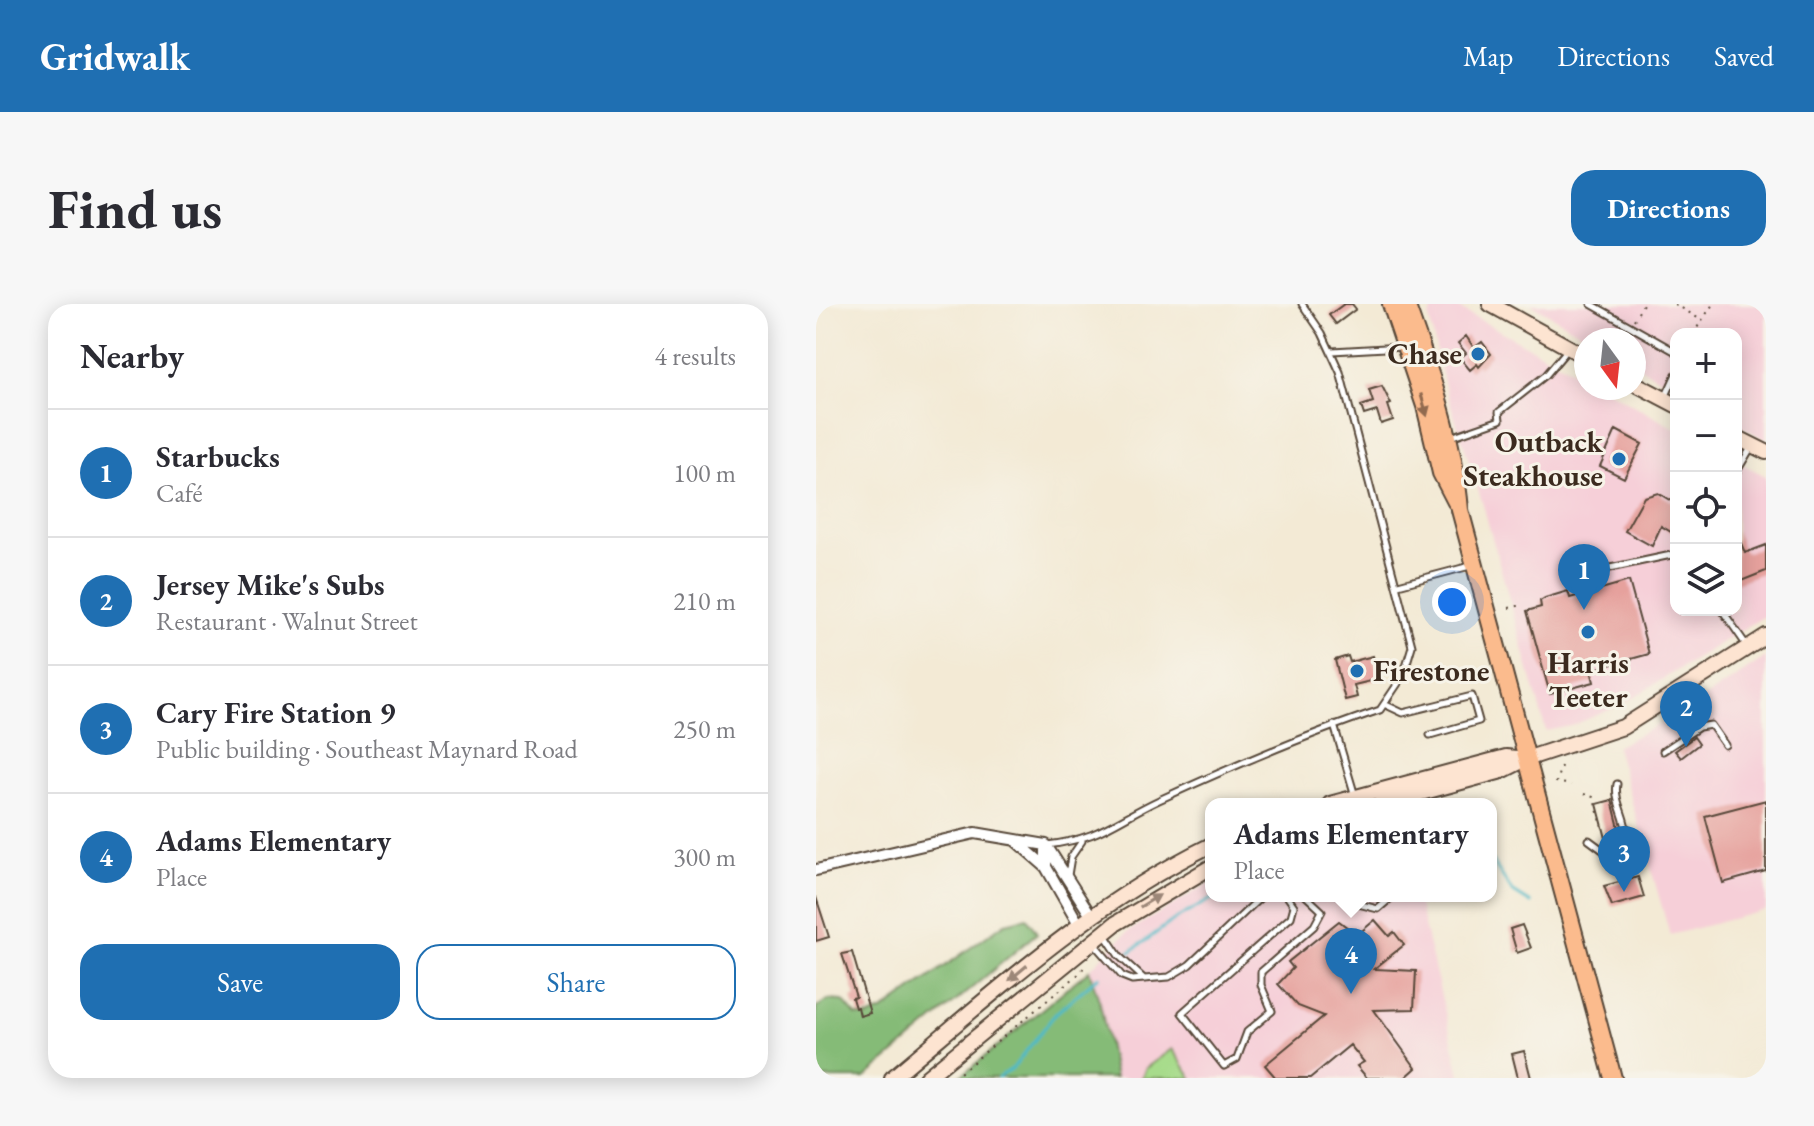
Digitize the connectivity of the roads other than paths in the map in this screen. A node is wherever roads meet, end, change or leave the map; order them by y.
1 (1302, 304) edge
2 (1391, 304) edge
3 (1490, 304) edge
4 (1591, 304) edge
5 (1409, 307) edge
6 (1406, 346) junction
7 (1569, 348) junction
8 (1670, 349) edge
9 (1332, 351) junction
10 (1574, 351) edge
11 (1646, 389) edge
12 (1670, 402) edge
13 (1449, 438) junction
14 (1759, 449) edge
15 (1737, 472) edge
16 (1460, 510) junction
17 (1670, 555) edge
18 (1475, 565) junction
19 (1610, 568) dead end
20 (1398, 585) junction
21 (1726, 616) edge
22 (1766, 636) edge
23 (1747, 647) junction
24 (1384, 704) junction
25 (1334, 725) junction
26 (1430, 735) dead end
27 (1725, 745) dead end
28 (1663, 751) dead end
29 (1526, 759) junction
30 (1617, 784) dead end
31 (1355, 797) junction
32 (1351, 798) edge
33 (1402, 798) edge
34 (1015, 840) junction
35 (1589, 840) dead end
36 (1082, 841) junction
37 (1046, 845) junction
38 (1205, 848) edge
39 (1046, 867) junction
40 (816, 870) edge
41 (1205, 870) edge
42 (1068, 875) junction
43 (1256, 902) edge
44 (1291, 902) edge
45 (1312, 902) edge
46 (1356, 902) edge
47 (1386, 902) edge
48 (1084, 919) junction
49 (1098, 937) junction
50 (1143, 978) junction
51 (892, 1078) edge
52 (926, 1078) edge
53 (1613, 1078) edge

1 - 9 lane
2 - 6 main road
3 - 7 main road
4 - 8 lane
5 - 13 main road
6 - 9 lane
6 -> 16 main road
7 - 10 main road
7 - 13 lane
9 - 20 lane
11 - 12 main road
13 - 16 main road
14 - 15 lane
16 - 18 main road
17 - 19 lane
18 - 20 lane
18 - 29 main road
20 - 24 lane
21 - 23 lane
22 - 23 main road
23 - 29 main road
24 - 25 lane
24 - 26 lane
25 - 31 lane
25 - 36 lane
27 - 28 lane
29 - 31 main road
29 - 33 main road
29 - 53 main road
30 - 35 lane
31 - 32 main road
34 - 37 street
34 - 39 street
34 - 40 street
36 - 37 lane
36 - 42 lane
37 - 39 street
37 - 42 street
38 - 48 main road
39 - 48 street
49 -> 41 main road
42 - 48 street
43 - 50 lane
44 - 45 lane
46 - 47 lane
48 - 49 main road
48 -> 51 main road
49 - 50 lane
49 - 50 lane
49 - 52 main road

